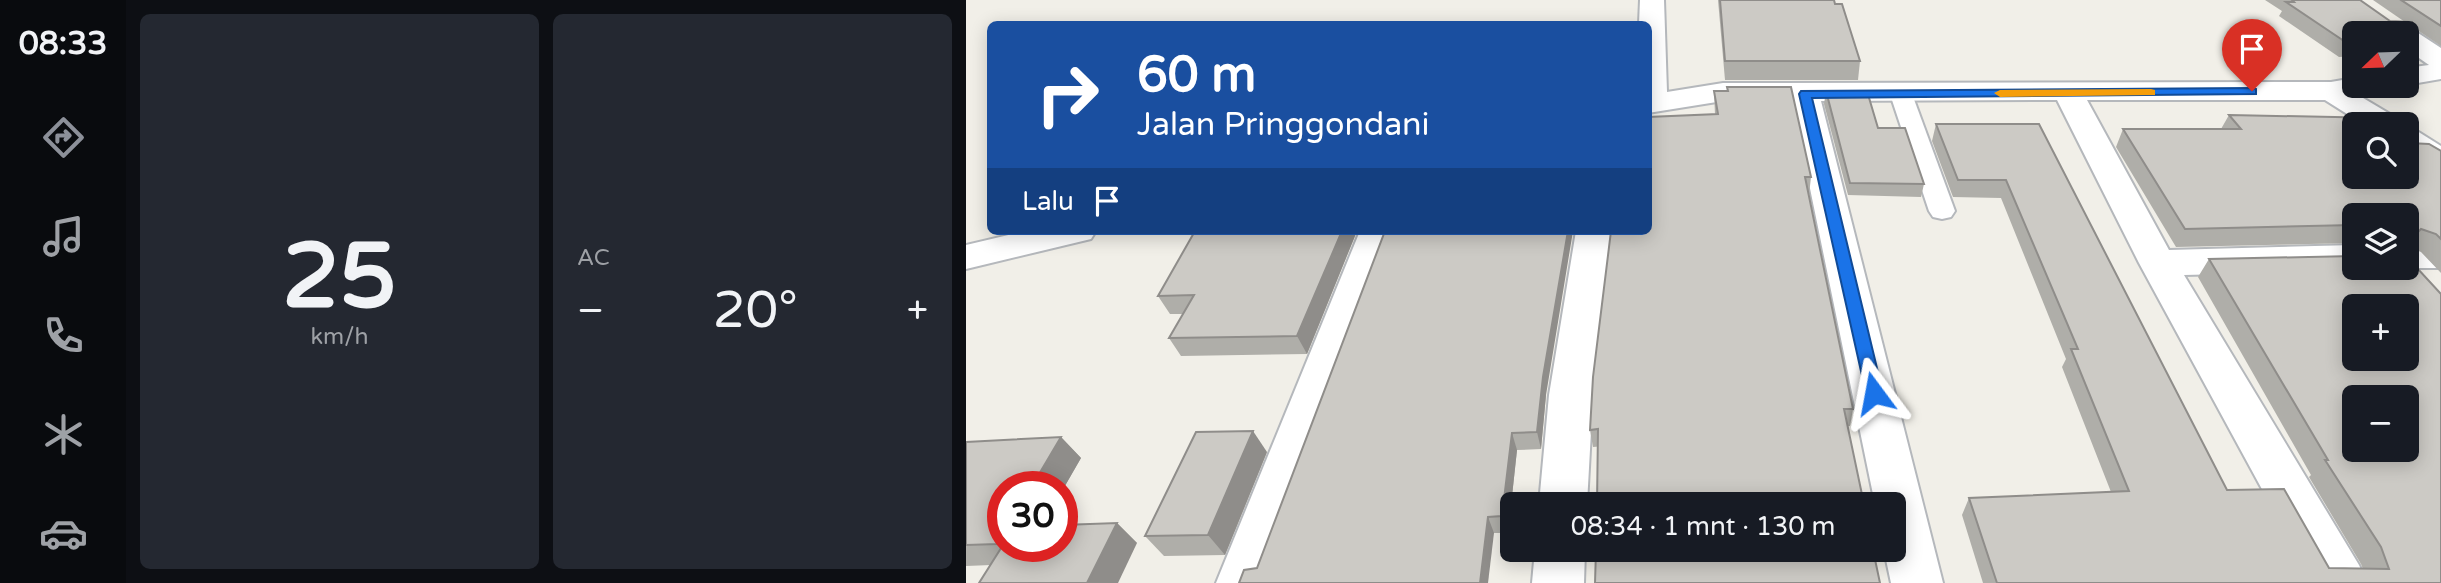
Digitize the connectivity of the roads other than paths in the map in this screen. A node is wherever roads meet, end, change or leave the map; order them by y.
1 (1652, 0) edge
2 (1652, 21) edge
3 (2419, 45) edge
4 (2441, 60) edge
5 (2441, 71) edge
6 (2419, 75) edge
7 (2342, 88) edge
8 (2068, 93) junction
9 (1805, 94) junction
10 (1901, 94) junction
11 (2355, 98) edge
12 (1652, 103) edge
13 (2371, 112) edge
14 (2419, 146) edge
15 (2441, 160) edge
16 (1942, 211) dead end
17 (1063, 235) edge
18 (1376, 235) edge
19 (1593, 235) edge
20 (2342, 258) edge
21 (970, 260) edge
22 (2158, 263) junction
23 (2419, 264) edge
24 (2419, 268) edge
25 (2437, 274) edge
26 (1564, 492) edge
27 (1559, 562) edge
28 (1242, 583) edge
29 (1558, 583) edge
30 (1917, 583) edge
31 (2341, 583) edge

1 - 2 street
3 - 4 street
5 - 6 street
7 - 8 street
8 - 10 street
8 - 22 street
9 - 10 street
9 - 12 street
9 - 30 street
10 - 16 lane
11 - 13 street
14 - 15 street
17 - 21 street
18 - 28 street
19 - 26 street
20 - 22 street
22 - 31 street
23 - 25 street
24 - 25 street
27 - 29 street

